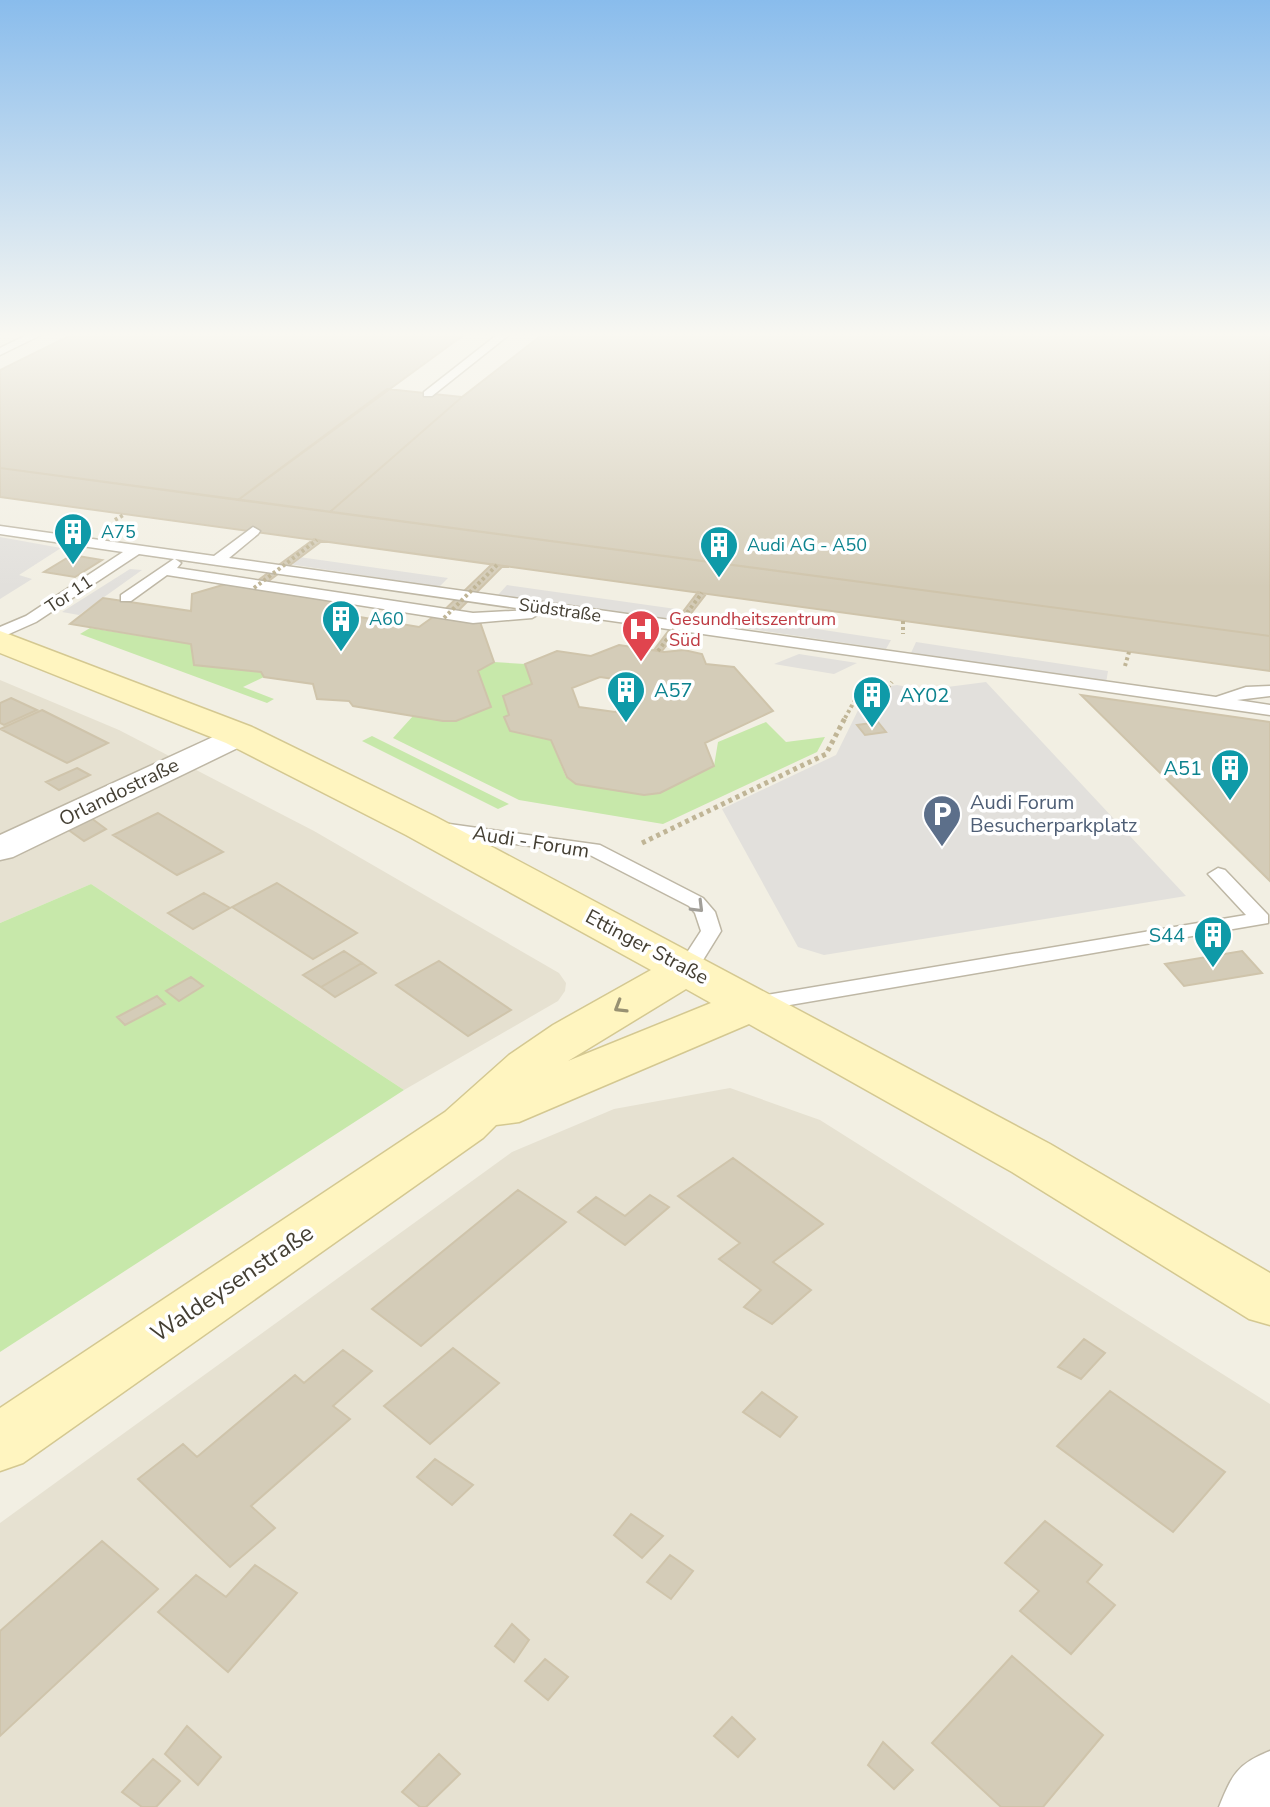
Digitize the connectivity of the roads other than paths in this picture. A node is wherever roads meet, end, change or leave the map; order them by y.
1 (0, 530) edge
2 (253, 531) dead end
3 (135, 550) junction
4 (183, 557) junction
5 (217, 561) junction
6 (164, 570) junction
7 (126, 598) dead end
8 (574, 612) junction
9 (0, 633) edge
10 (0, 641) edge
11 (1270, 691) edge
12 (1214, 702) junction
13 (1270, 710) edge
14 (239, 735) junction
15 (421, 826) junction
16 (0, 849) edge
17 (1218, 874) dead end
18 (1267, 921) edge
19 (688, 968) junction
20 (753, 1004) junction
21 (464, 1125) junction
22 (1270, 1302) edge
23 (0, 1443) edge
24 (1270, 1784) edge
25 (1253, 1807) edge

1 - 3 lane, Südstraße
2 - 5 lane
3 - 4 lane, Südstraße
3 - 9 lane, Tor 11
4 - 5 lane, Südstraße
4 - 6 lane
5 - 8 lane, Südstraße
6 - 7 lane
6 - 8 lane
8 - 12 lane, Südstraße
10 - 14 main road, Ettinger Straße
11 - 12 lane, Südstraße
12 - 13 lane, Südstraße
14 - 15 main road, Ettinger Straße
14 - 16 street, Orlandostraße
15 - 19 main road, Ettinger Straße
15 -> 19 lane, Audi - Forum
17 - 18 lane
18 - 20 lane
19 - 20 main road, Ettinger Straße
19 -> 21 main road, Waldeysenstraße
20 - 21 main road, Waldeysenstraße
20 - 22 main road, Ettinger Straße
21 - 23 main road, Waldeysenstraße
24 - 25 street

